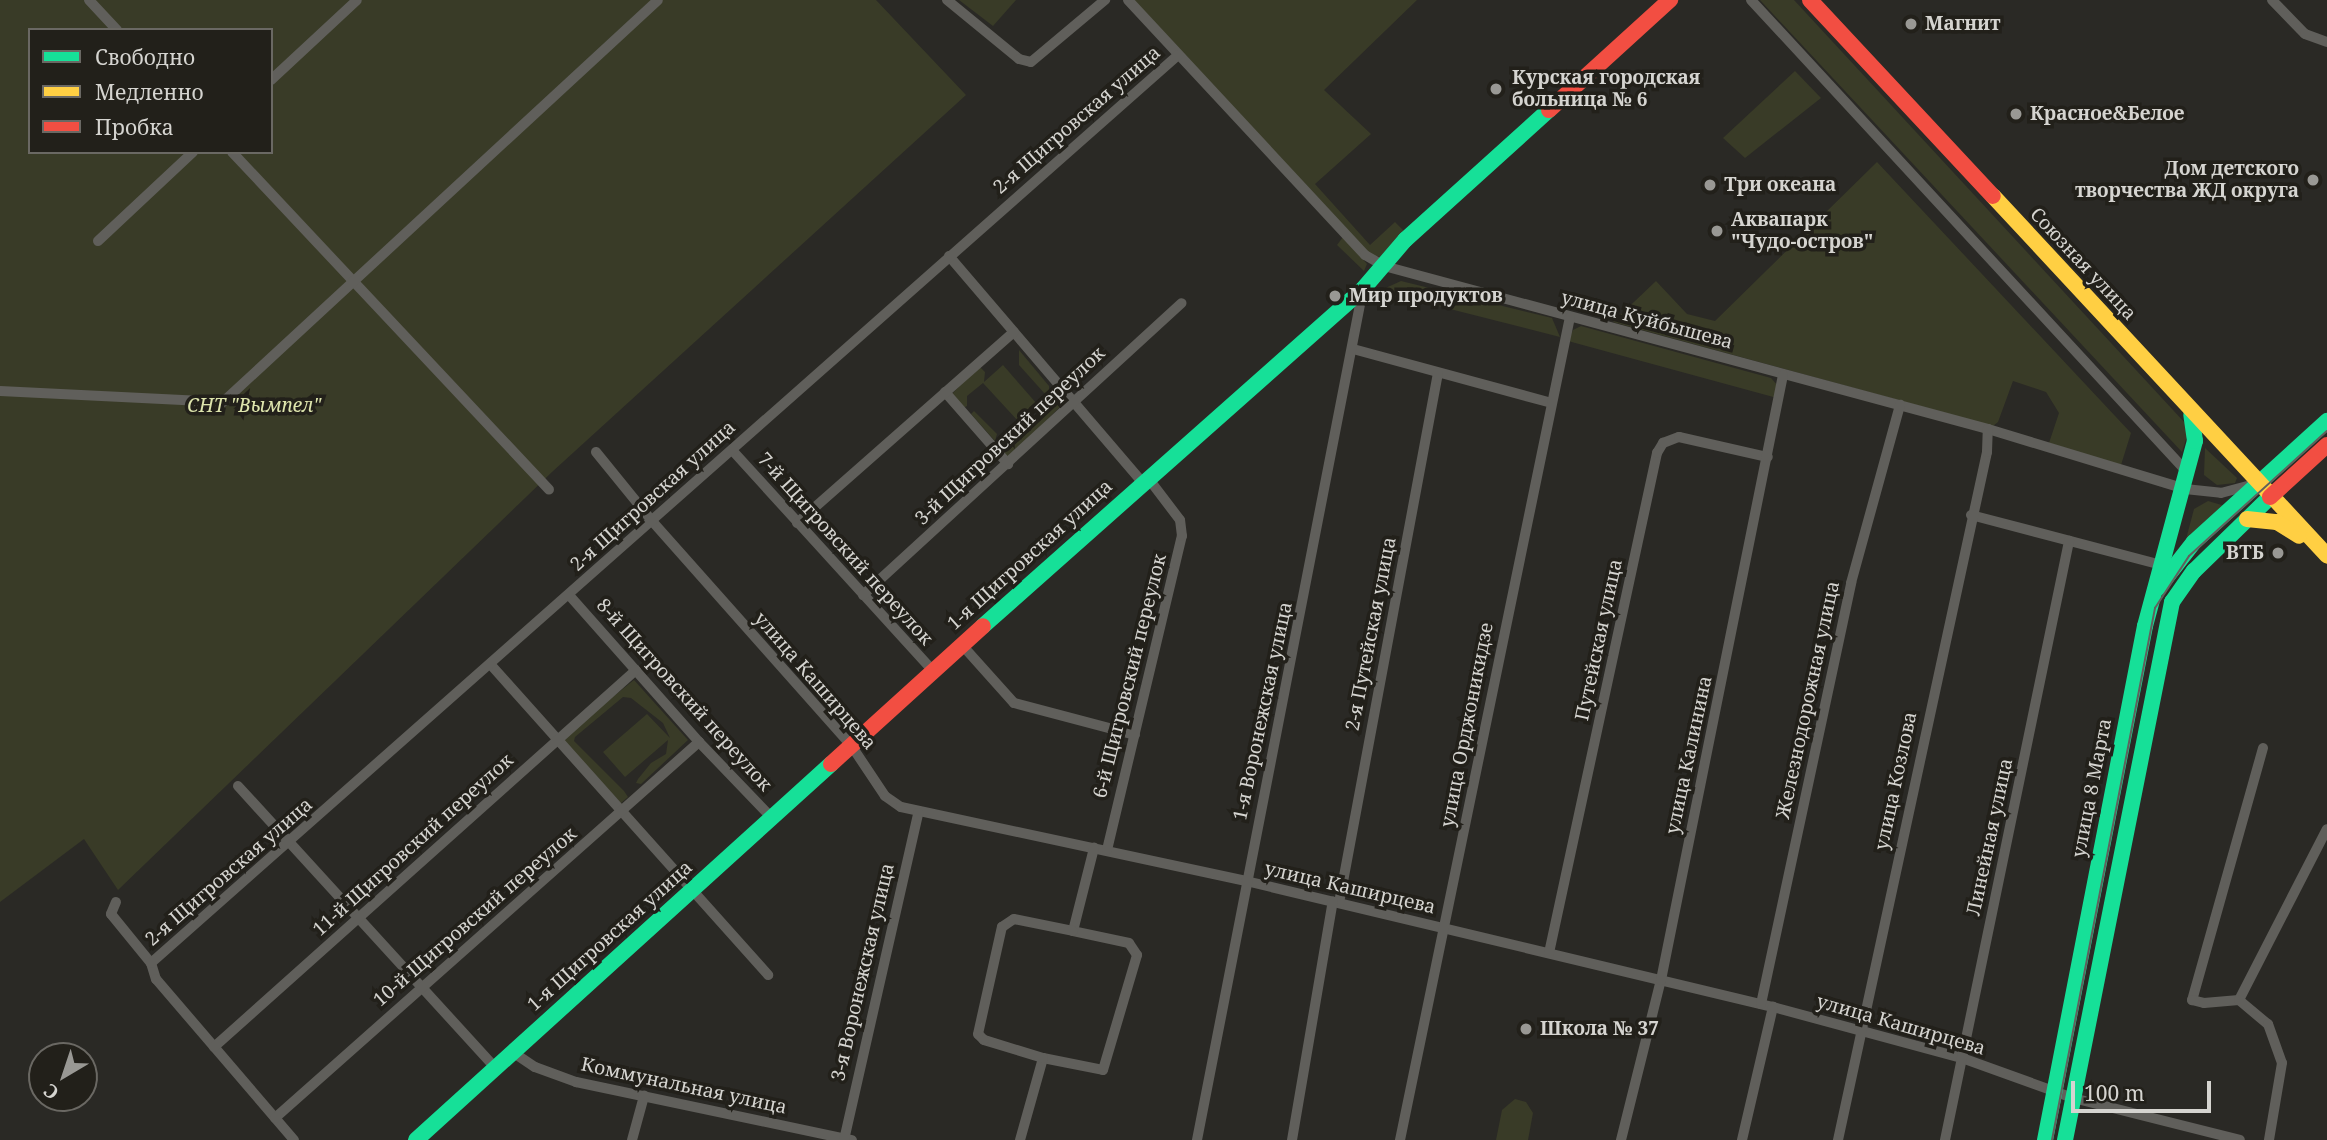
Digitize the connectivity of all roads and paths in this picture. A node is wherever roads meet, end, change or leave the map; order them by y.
1 (89, 0) edge
2 (357, 0) edge
3 (658, 0) edge
4 (947, 0) edge
5 (1105, 0) edge
6 (1128, 0) edge
7 (1670, 0) edge
8 (1751, 0) edge
9 (1810, 0) edge
10 (2272, 0) edge
11 (115, 28) edge
12 (2327, 42) edge
13 (1178, 55) junction
14 (273, 78) edge
15 (191, 154) edge
16 (234, 154) edge
17 (98, 241) dead end
18 (949, 256) junction
19 (1384, 266) junction
20 (354, 281) junction
21 (1363, 289) junction
22 (1182, 303) dead end
23 (1570, 317) junction
24 (1014, 332) junction
25 (1353, 349) junction
26 (1438, 373) junction
27 (1783, 375) junction
28 (0, 391) edge
29 (945, 392) junction
30 (1073, 402) junction
31 (1552, 403) junction
32 (1900, 405) junction
33 (2190, 410) junction
34 (2327, 421) edge
35 (1988, 429) junction
36 (2327, 445) edge
37 (732, 450) junction
38 (596, 452) dead end
39 (1768, 457) junction
40 (1008, 464) junction
41 (1146, 480) junction
42 (2187, 481) junction
43 (2257, 483) junction
44 (549, 489) dead end
45 (2270, 497) junction
46 (1970, 515) junction
47 (2247, 519) junction
48 (652, 522) junction
49 (797, 523) junction
50 (2069, 541) junction
51 (2327, 556) edge
52 (2162, 565) junction
53 (569, 595) junction
54 (863, 595) junction
55 (2152, 597) junction
56 (962, 645) junction
57 (491, 665) junction
58 (636, 670) junction
59 (933, 671) junction
60 (1135, 735) junction
61 (558, 739) junction
62 (699, 742) junction
63 (851, 746) junction
64 (2263, 748) dead end
65 (237, 786) dead end
66 (622, 811) junction
67 (918, 813) junction
68 (772, 818) junction
69 (2327, 830) edge
70 (292, 842) junction
71 (1094, 848) junction
72 (1107, 850) junction
73 (1246, 881) junction
74 (694, 889) junction
75 (116, 902) dead end
76 (1336, 902) junction
77 (359, 916) junction
78 (1444, 928) junction
79 (1073, 931) junction
80 (1549, 953) junction
81 (151, 963) junction
82 (768, 975) dead end
83 (1661, 980) junction
84 (422, 987) junction
85 (2233, 1001) junction
86 (1761, 1004) junction
87 (1773, 1007) junction
88 (1860, 1032) junction
89 (214, 1047) junction
90 (514, 1053) junction
91 (1043, 1058) junction
92 (1962, 1058) junction
93 (496, 1069) junction
94 (2055, 1090) junction
95 (644, 1096) junction
96 (2073, 1098) junction
97 (275, 1118) junction
98 (847, 1139) edge
99 (295, 1140) edge
100 (416, 1140) edge
101 (632, 1140) edge
102 (1020, 1140) edge
103 (1197, 1140) edge
104 (1292, 1140) edge
105 (1400, 1140) edge
106 (1621, 1140) edge
107 (1742, 1140) edge
108 (1838, 1140) edge
109 (1945, 1140) edge
110 (2045, 1140) edge
111 (2065, 1140) edge
112 (2240, 1140) edge
113 (2269, 1140) edge

1 - 11 street
2 - 14 street
3 - 20 street
4 - 5 street
6 - 13 street, улица Куйбышева
7 - 19 main road, 1-я Щигровская улица
8 - 42 street
9 - 33 main road, Союзная улица
10 - 12 street
13 - 18 street, 2-я Щигровская улица
13 - 19 street, улица Куйбышева
15 - 17 street
16 - 20 street
18 - 24 street, 6-й Щигровский переулок
18 - 37 street, 2-я Щигровская улица
19 - 21 main road, 1-я Щигровская улица
19 - 23 street, улица Куйбышева
20 - 28 street
20 - 44 street
21 - 25 street, 1-я Воронежская улица
21 - 41 main road, 1-я Щигровская улица
22 - 30 street, 3-й Щигровский переулок
23 - 27 street, улица Куйбышева
23 - 31 street, улица Орджоникидзе
24 - 29 street
24 - 30 street, 6-й Щигровский переулок
25 - 26 street
25 - 73 street, 1-я Воронежская улица
26 - 31 street
26 - 76 street, 2-я Путейская улица
27 - 32 street, улица Куйбышева
27 - 39 street, улица Калинина
29 - 40 street
29 - 49 street
30 - 40 street, 3-й Щигровский переулок
30 - 41 street, 6-й Щигровский переулок
31 - 78 street, улица Орджоникидзе
32 - 35 street, улица Куйбышева
32 - 86 street, Железнодорожная улица
33 - 42 main road
33 - 43 main road, Союзная улица
34 - 43 main road, улица 8 Марта
35 - 42 street, улица Куйбышева
35 - 46 street, улица Козлова
36 - 45 main road, улица 8 Марта
37 - 48 street, 2-я Щигровская улица
37 - 49 street, 7-й Щигровский переулок
38 - 48 street, улица Каширцева
39 - 80 street, Путейская улица
39 - 83 street, улица Калинина
40 - 54 street, 3-й Щигровский переулок
41 - 56 main road, 1-я Щигровская улица
41 - 60 street, 6-й Щигровский переулок
42 - 43 street, улица Куйбышева
42 - 52 main road
43 - 45 main road, Союзная улица
43 - 55 main road, улица 8 Марта
45 - 47 main road, улица 8 Марта
45 - 51 main road, Союзная улица
46 - 50 street
46 - 88 street, улица Козлова
47 - 51 main road
47 - 96 main road, улица 8 Марта
48 - 53 street, 2-я Щигровская улица
48 - 63 street, улица Каширцева
49 - 54 street, 7-й Щигровский переулок
50 - 52 street
50 - 92 street, Линейная улица
52 - 55 main road
53 - 57 street, 2-я Щигровская улица
53 - 58 street, 8-й Щигровский переулок
54 - 59 street, 7-й Щигровский переулок
55 - 94 main road, улица 8 Марта
56 - 59 main road, 1-я Щигровская улица
56 - 60 street
57 - 61 street
57 - 70 street, 2-я Щигровская улица
58 - 61 street, 11-й Щигровский переулок
58 - 62 street, 8-й Щигровский переулок
59 - 63 main road, 1-я Щигровская улица
60 - 72 street, 6-й Щигровский переулок
61 - 66 street
61 - 77 street, 11-й Щигровский переулок
62 - 66 street, 10-й Щигровский переулок
62 - 68 street, 8-й Щигровский переулок
63 - 67 street, улица Каширцева
63 - 68 main road, 1-я Щигровская улица
64 - 85 street
65 - 70 street
66 - 74 street
66 - 84 street, 10-й Щигровский переулок
67 - 71 street, улица Каширцева
67 - 98 street, 3-я Воронежская улица
68 - 74 main road, 1-я Щигровская улица
69 - 85 street
70 - 77 street
70 - 81 street, 2-я Щигровская улица
71 - 72 street, улица Каширцева
71 - 79 street
72 - 73 street, улица Каширцева
73 - 76 street, улица Каширцева
73 - 103 street, 1-я Воронежская улица
74 - 82 street
74 - 90 main road, 1-я Щигровская улица
75 - 81 street
76 - 78 street, улица Каширцева
76 - 104 street, 2-я Путейская улица
77 - 84 street
77 - 89 street, 11-й Щигровский переулок
78 - 80 street, улица Каширцева
78 - 105 street, улица Орджоникидзе
79 - 91 street
79 - 91 street
80 - 83 street, улица Каширцева
81 - 89 street
83 - 86 street, улица Каширцева
83 - 106 street, улица Калинина
84 - 93 street
84 - 97 street, 10-й Щигровский переулок
85 - 113 street
86 - 87 street, улица Каширцева
87 - 88 street, улица Каширцева
87 - 107 street
88 - 92 street, улица Каширцева
88 - 108 street, улица Козлова
89 - 97 street
90 - 93 main road, 1-я Щигровская улица
90 - 95 street, Коммунальная улица
91 - 102 street
92 - 94 street, улица Каширцева
92 - 109 street, Линейная улица
93 - 100 main road, 1-я Щигровская улица
94 - 96 street, улица Каширцева
94 - 110 main road, улица 8 Марта
95 - 98 street, Коммунальная улица
95 - 101 street
96 - 111 main road, улица 8 Марта
96 - 112 street, улица Каширцева
97 - 99 street

